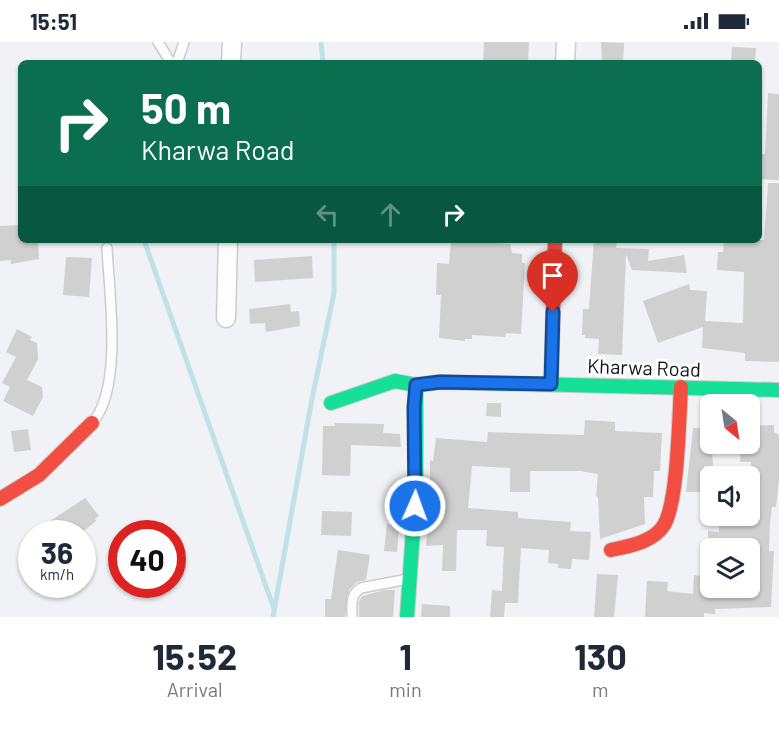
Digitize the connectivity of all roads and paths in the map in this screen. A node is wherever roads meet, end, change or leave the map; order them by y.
1 (158, 42) edge
2 (183, 42) edge
3 (232, 42) edge
4 (566, 42) edge
5 (169, 60) edge
6 (178, 60) edge
7 (231, 60) edge
8 (565, 60) edge
9 (228, 243) edge
10 (555, 243) edge
11 (106, 248) dead end
12 (226, 318) dead end
13 (551, 384) junction
14 (416, 385) junction
15 (681, 387) junction
16 (779, 390) edge
17 (331, 403) dead end
18 (92, 423) joint
19 (0, 499) edge
20 (611, 550) dead end
21 (410, 579) junction
22 (352, 617) edge
23 (407, 617) edge

1 - 5 lane
2 - 6 lane
3 - 7 street
4 - 8 street
9 - 12 street
10 - 13 street
11 - 18 lane
13 - 14 street, Kharwa Road
13 - 15 street, Kharwa Road
14 - 17 street, Kharwa Road
14 - 21 street
15 - 16 street, Kharwa Road
15 - 20 street
18 - 19 street
21 - 22 lane
21 - 23 street

